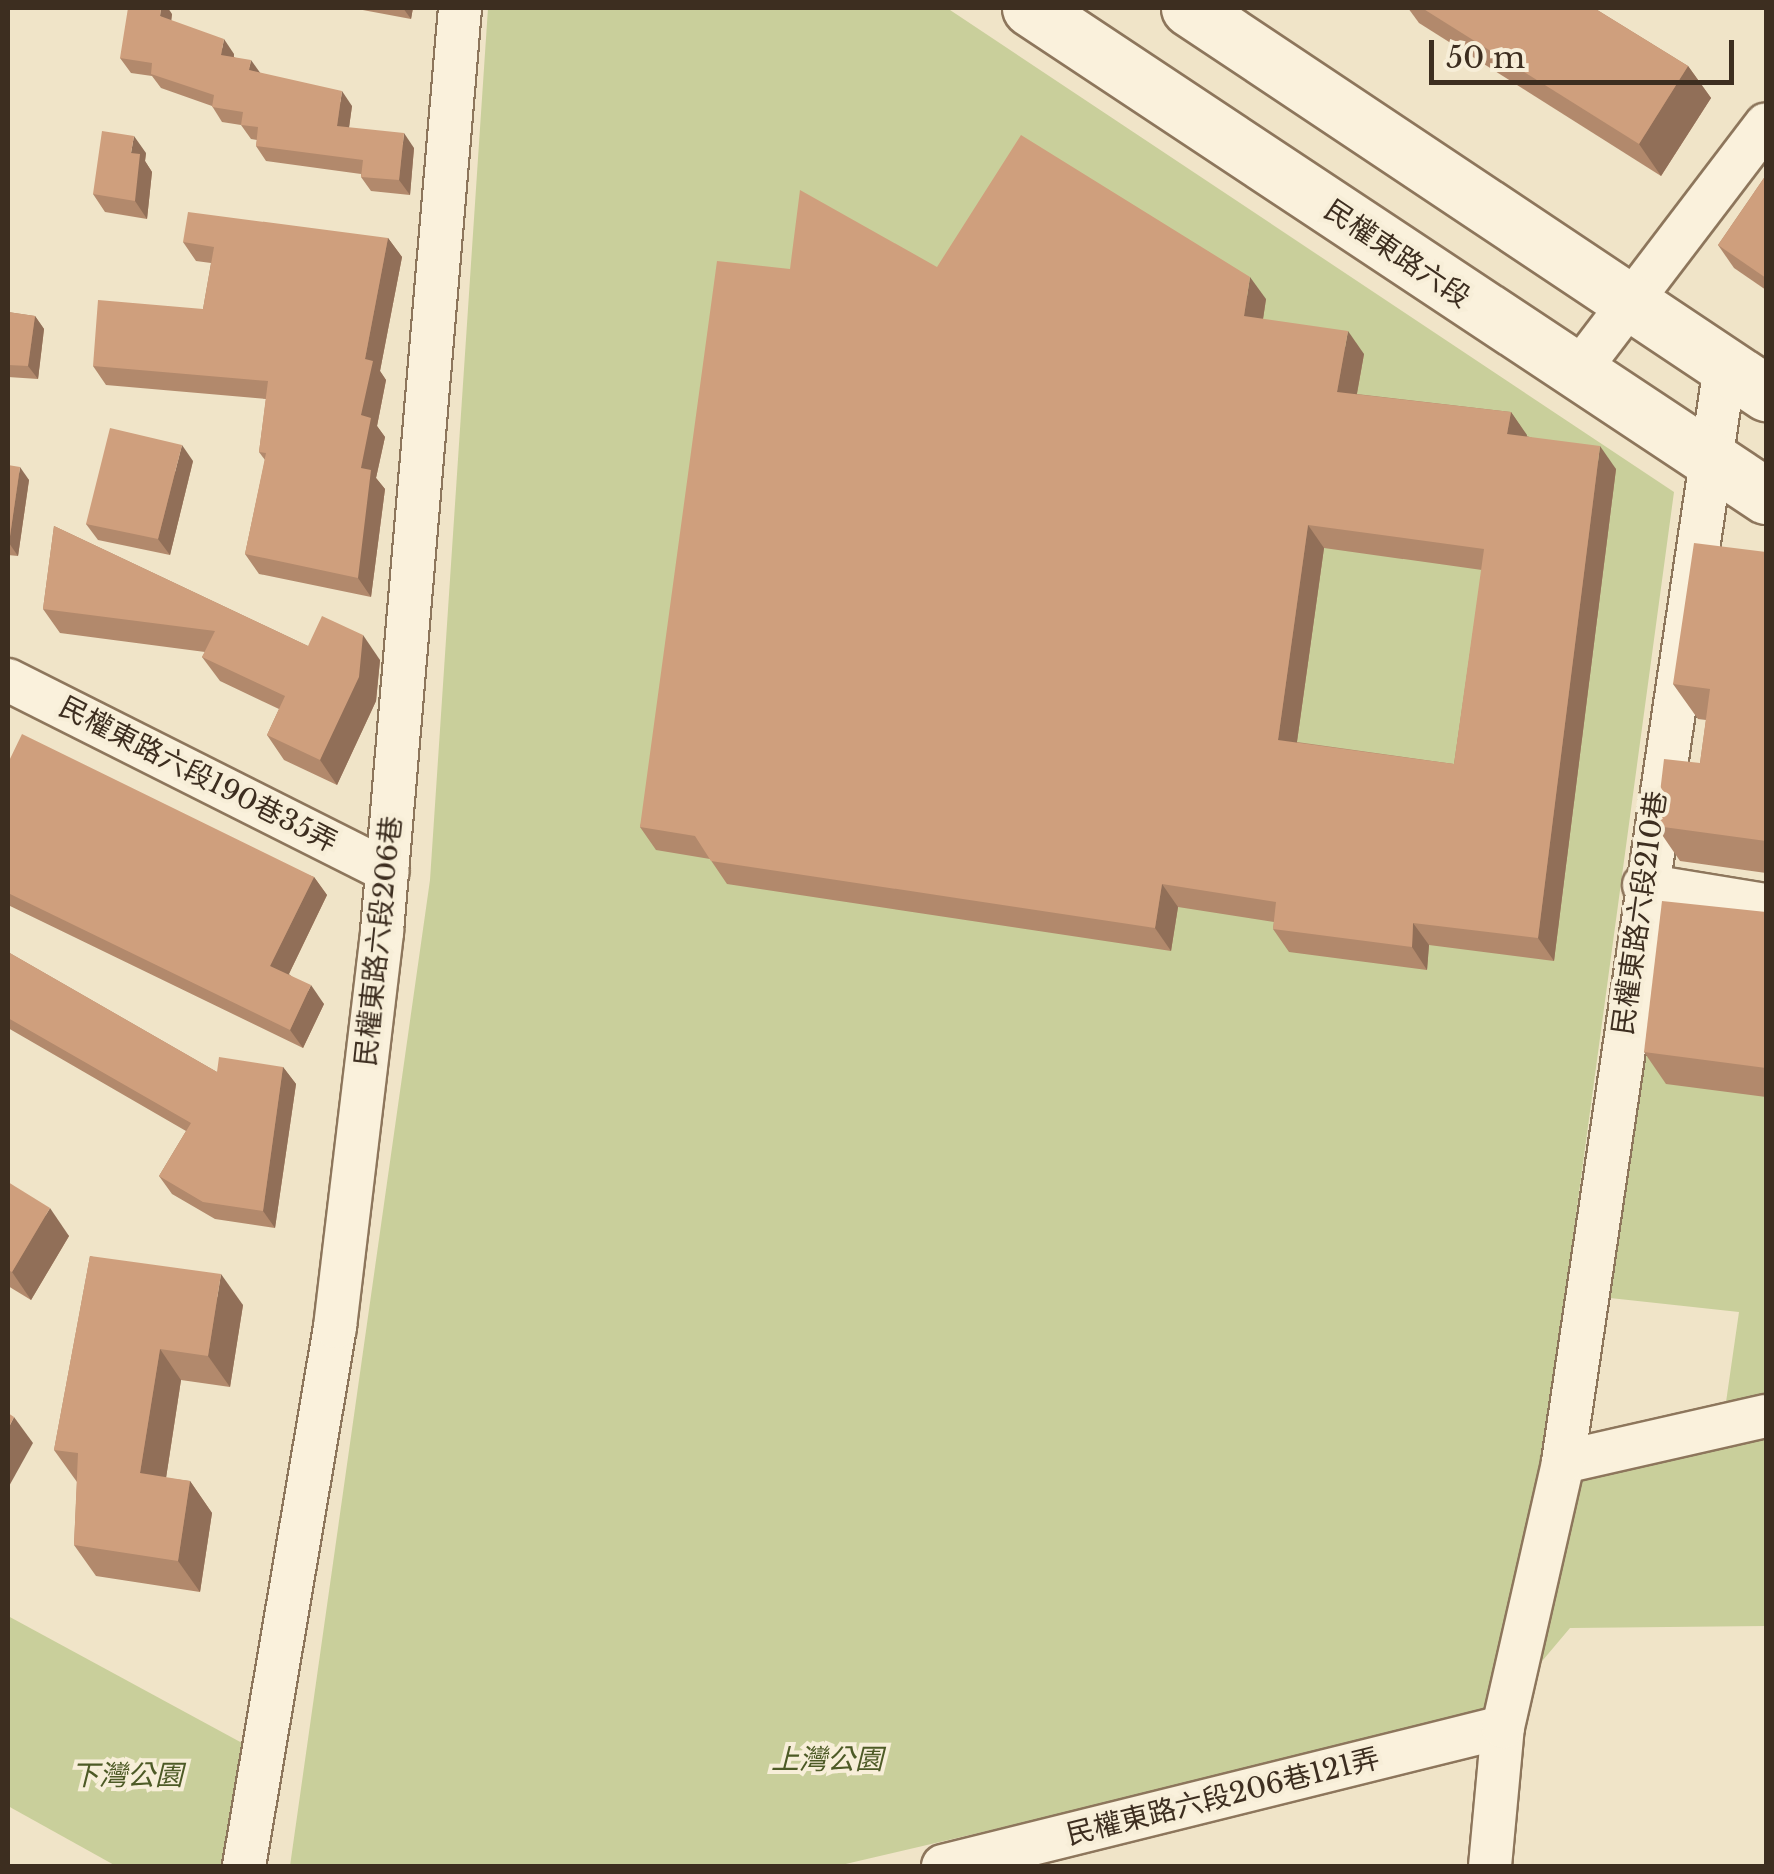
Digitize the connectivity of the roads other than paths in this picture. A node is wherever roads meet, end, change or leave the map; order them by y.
1 (460, 8) edge
2 (1030, 8) edge
3 (1190, 8) edge
4 (1766, 124) edge
5 (1629, 302) junction
6 (1575, 374) junction
7 (1746, 380) edge
8 (1706, 459) junction
9 (1766, 496) edge
10 (8, 680) edge
11 (388, 871) junction
12 (1644, 886) junction
13 (1766, 905) edge
14 (1766, 1416) edge
15 (1564, 1462) junction
16 (1502, 1726) junction
17 (244, 1866) edge
18 (943, 1866) edge
19 (1490, 1866) edge

1 - 11 street, 民權東路六段206巷
2 - 6 main road, 民權東路六段
3 - 5 main road
4 - 5 street
5 - 6 street
5 - 7 main road
6 - 8 main road, 民權東路六段
7 - 8 street, 民權東路六段210巷
8 - 9 main road, 民權東路六段
8 - 12 street, 民權東路六段210巷
10 - 11 street, 民權東路六段190巷35弄
11 - 17 street, 民權東路六段206巷
12 - 13 street
12 - 15 street, 民權東路六段210巷
14 - 15 street
15 - 16 street, 民權東路六段210巷
16 - 18 street, 民權東路六段206巷121弄
16 - 19 street, 民權東路六段210巷

